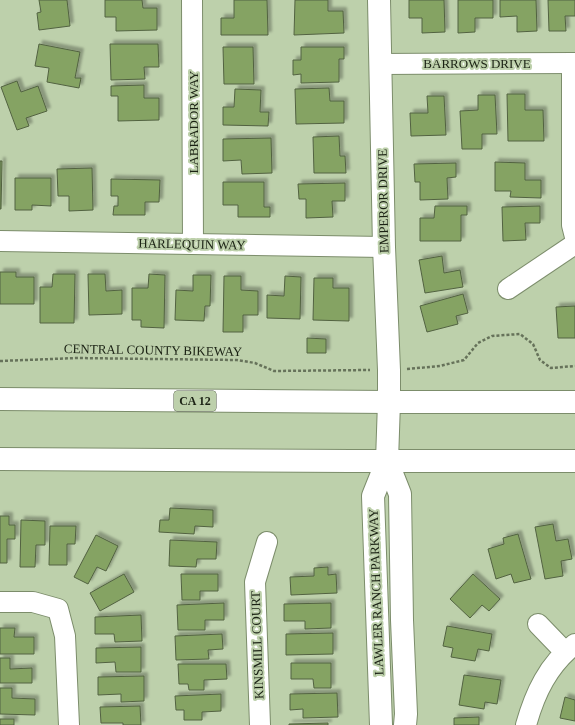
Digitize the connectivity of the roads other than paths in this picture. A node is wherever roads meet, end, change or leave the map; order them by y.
1 (192, 0) edge
2 (379, 0) edge
3 (573, 63) edge
4 (380, 64) junction
5 (575, 237) edge
6 (0, 241) edge
7 (193, 244) junction
8 (575, 244) edge
9 (384, 247) junction
10 (508, 289) dead end
11 (0, 399) edge
12 (389, 402) junction
13 (575, 402) edge
14 (0, 459) edge
15 (387, 461) junction
16 (575, 461) edge
17 (267, 542) dead end
18 (0, 602) edge
19 (538, 624) dead end
20 (570, 648) edge
21 (69, 725) edge
22 (260, 725) edge
23 (381, 725) edge
24 (405, 725) edge
25 (526, 725) edge

1 - 7 street, LABRADOR WAY
2 - 4 main road, EMPEROR DRIVE
3 - 4 street, BARROWS DRIVE
3 - 5 street
4 - 9 main road, EMPEROR DRIVE
6 - 7 street, HARLEQUIN WAY
7 - 9 street, HARLEQUIN WAY
8 - 10 street
9 - 12 main road, EMPEROR DRIVE
11 - 12 main road, CA 12
12 - 13 main road, CA 12
12 - 15 main road, LAWLER RANCH PARKWAY
14 - 15 main road
15 - 16 main road
15 - 23 main road, LAWLER RANCH PARKWAY
15 - 24 main road, LAWLER RANCH PARKWAY
17 - 22 street, KINSMILL COURT
18 - 21 street
19 - 20 street
20 - 25 street

